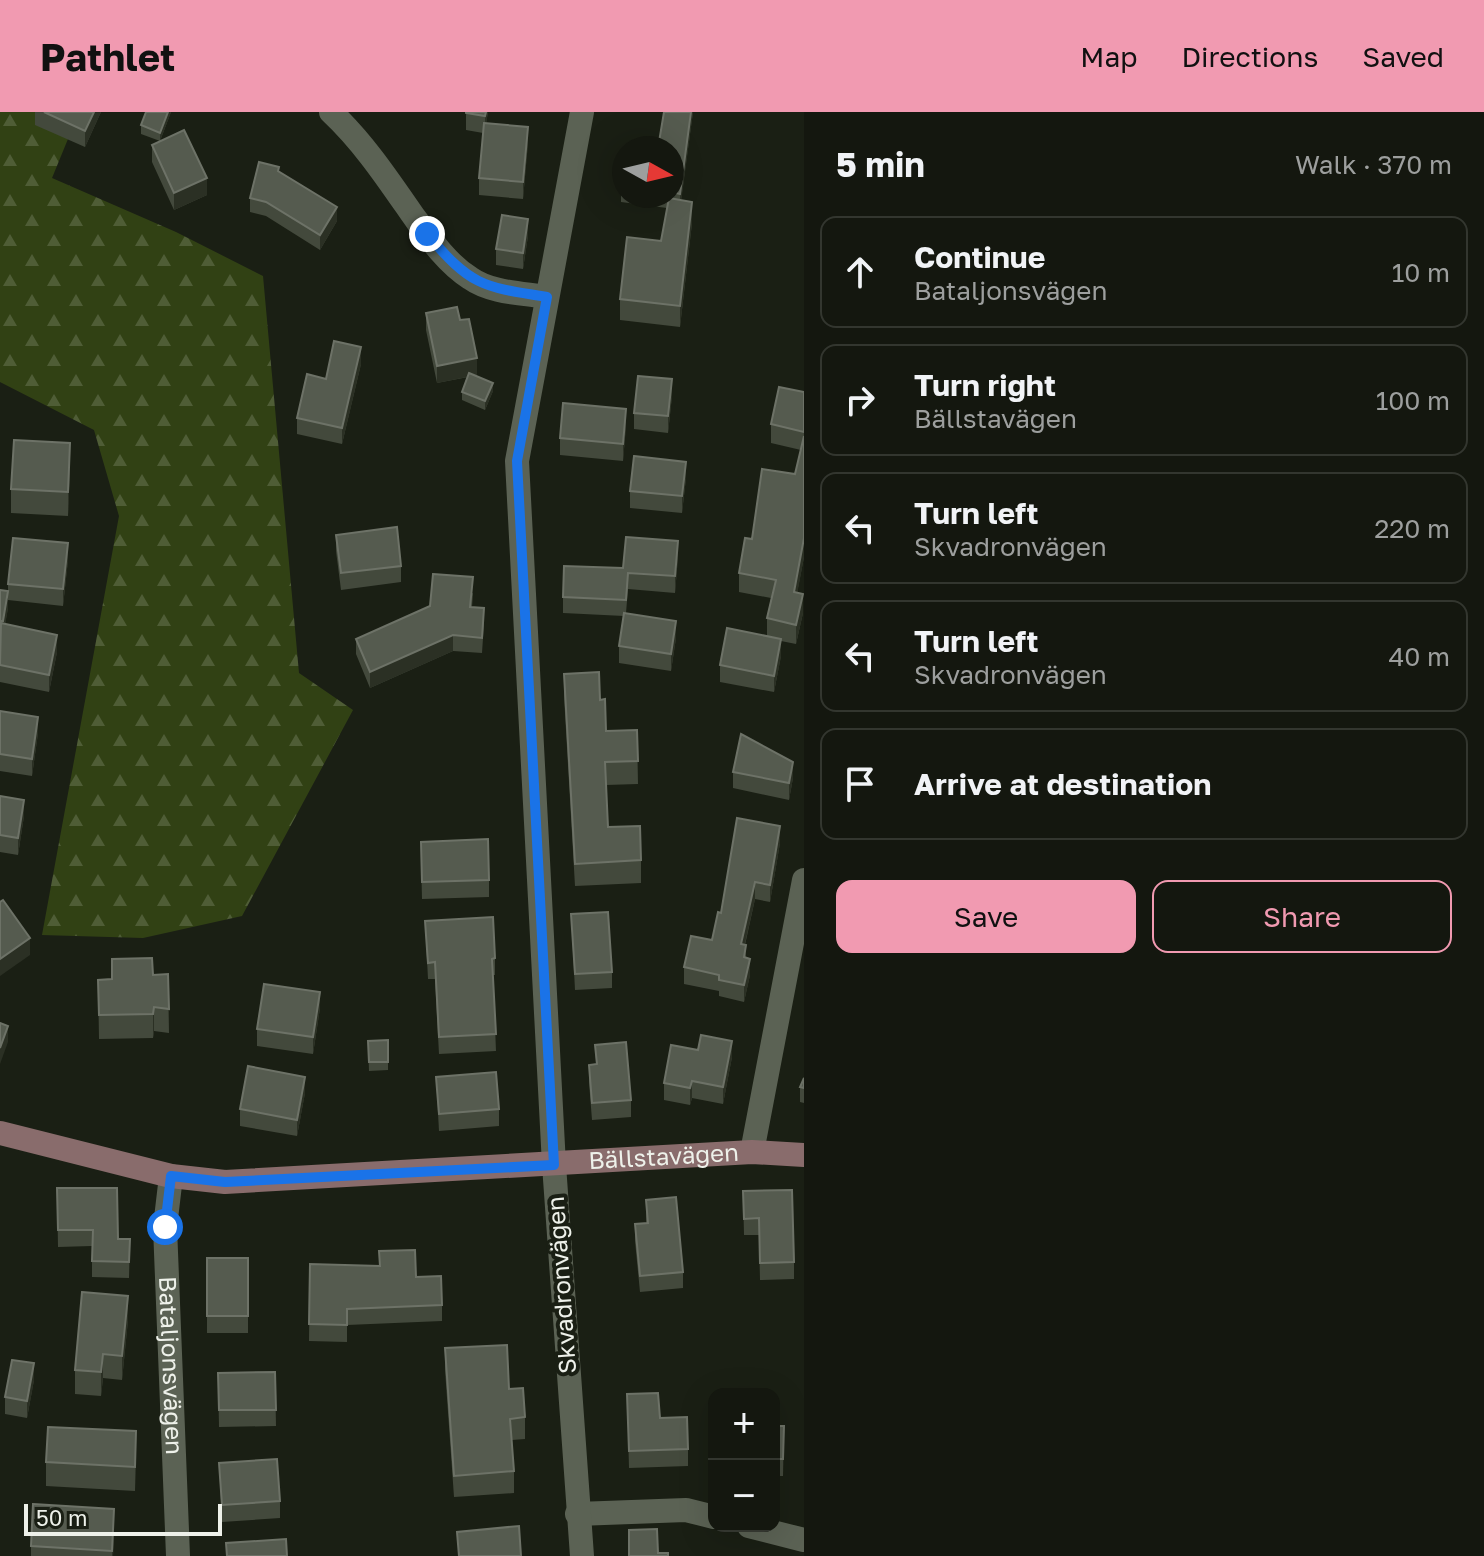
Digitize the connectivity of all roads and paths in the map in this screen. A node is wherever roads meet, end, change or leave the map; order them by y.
1 (331, 112) edge
2 (582, 112) edge
3 (547, 297) junction
4 (804, 880) edge
5 (0, 1133) edge
6 (752, 1152) junction
7 (804, 1155) edge
8 (554, 1165) junction
9 (171, 1176) junction
10 (577, 1514) junction
11 (708, 1516) edge
12 (773, 1532) edge
13 (804, 1540) edge
14 (178, 1556) edge
15 (582, 1556) edge

1 - 3 street
2 - 3 street, Skvadronvägen
3 - 8 street, Skvadronvägen
4 - 6 street
5 - 9 street, Bällstavägen
6 - 7 street, Bällstavägen
6 - 8 street, Bällstavägen
8 - 9 street, Bällstavägen
8 - 10 street, Skvadronvägen
9 - 14 street, Bataljonsvägen
10 - 11 street
10 - 15 street, Skvadronvägen
12 - 13 street

